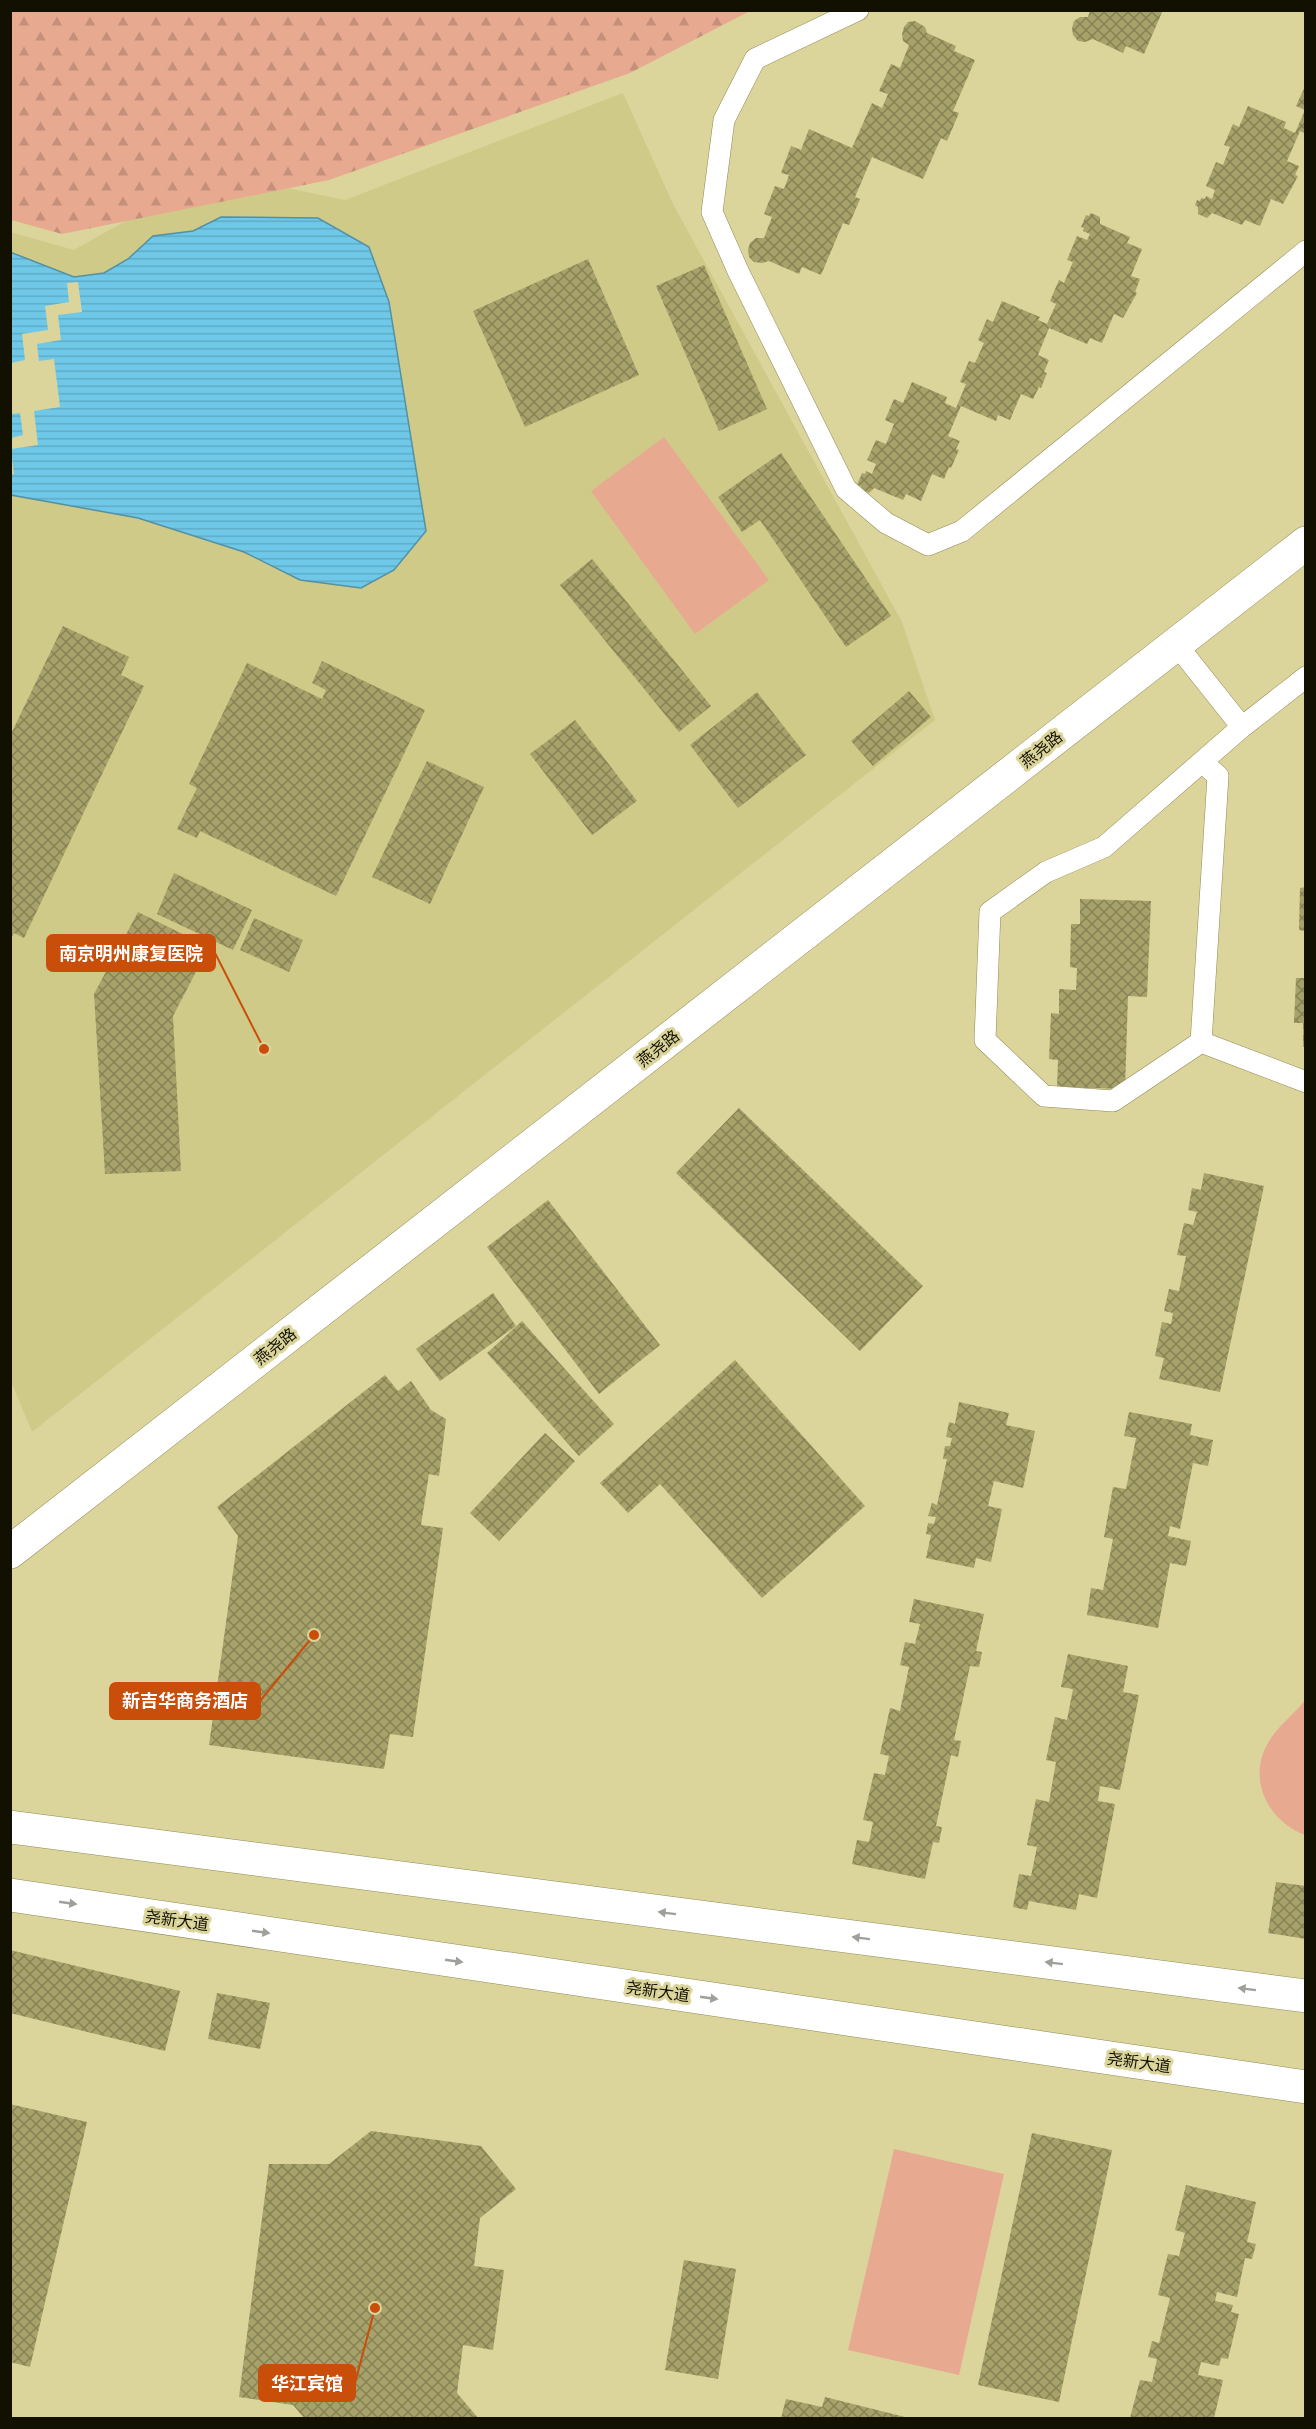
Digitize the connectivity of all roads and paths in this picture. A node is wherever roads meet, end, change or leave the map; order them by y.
1 (858, 10) edge
2 (1305, 251) edge
3 (1305, 543) edge
4 (1176, 644) junction
5 (1305, 676) edge
6 (1242, 727) junction
7 (1203, 762) junction
8 (1201, 1042) junction
9 (1305, 1082) edge
10 (10, 1552) edge
11 (10, 1827) edge
12 (10, 1895) edge
13 (1305, 1996) edge
14 (1305, 2087) edge

1 - 2 lane
3 - 4 main road, 燕尧路
4 - 6 lane
4 - 10 main road, 燕尧路
5 - 6 lane
6 - 7 lane
7 - 8 lane
7 - 8 lane
8 - 9 lane
13 -> 11 main road
12 -> 14 main road, 尧新大道

